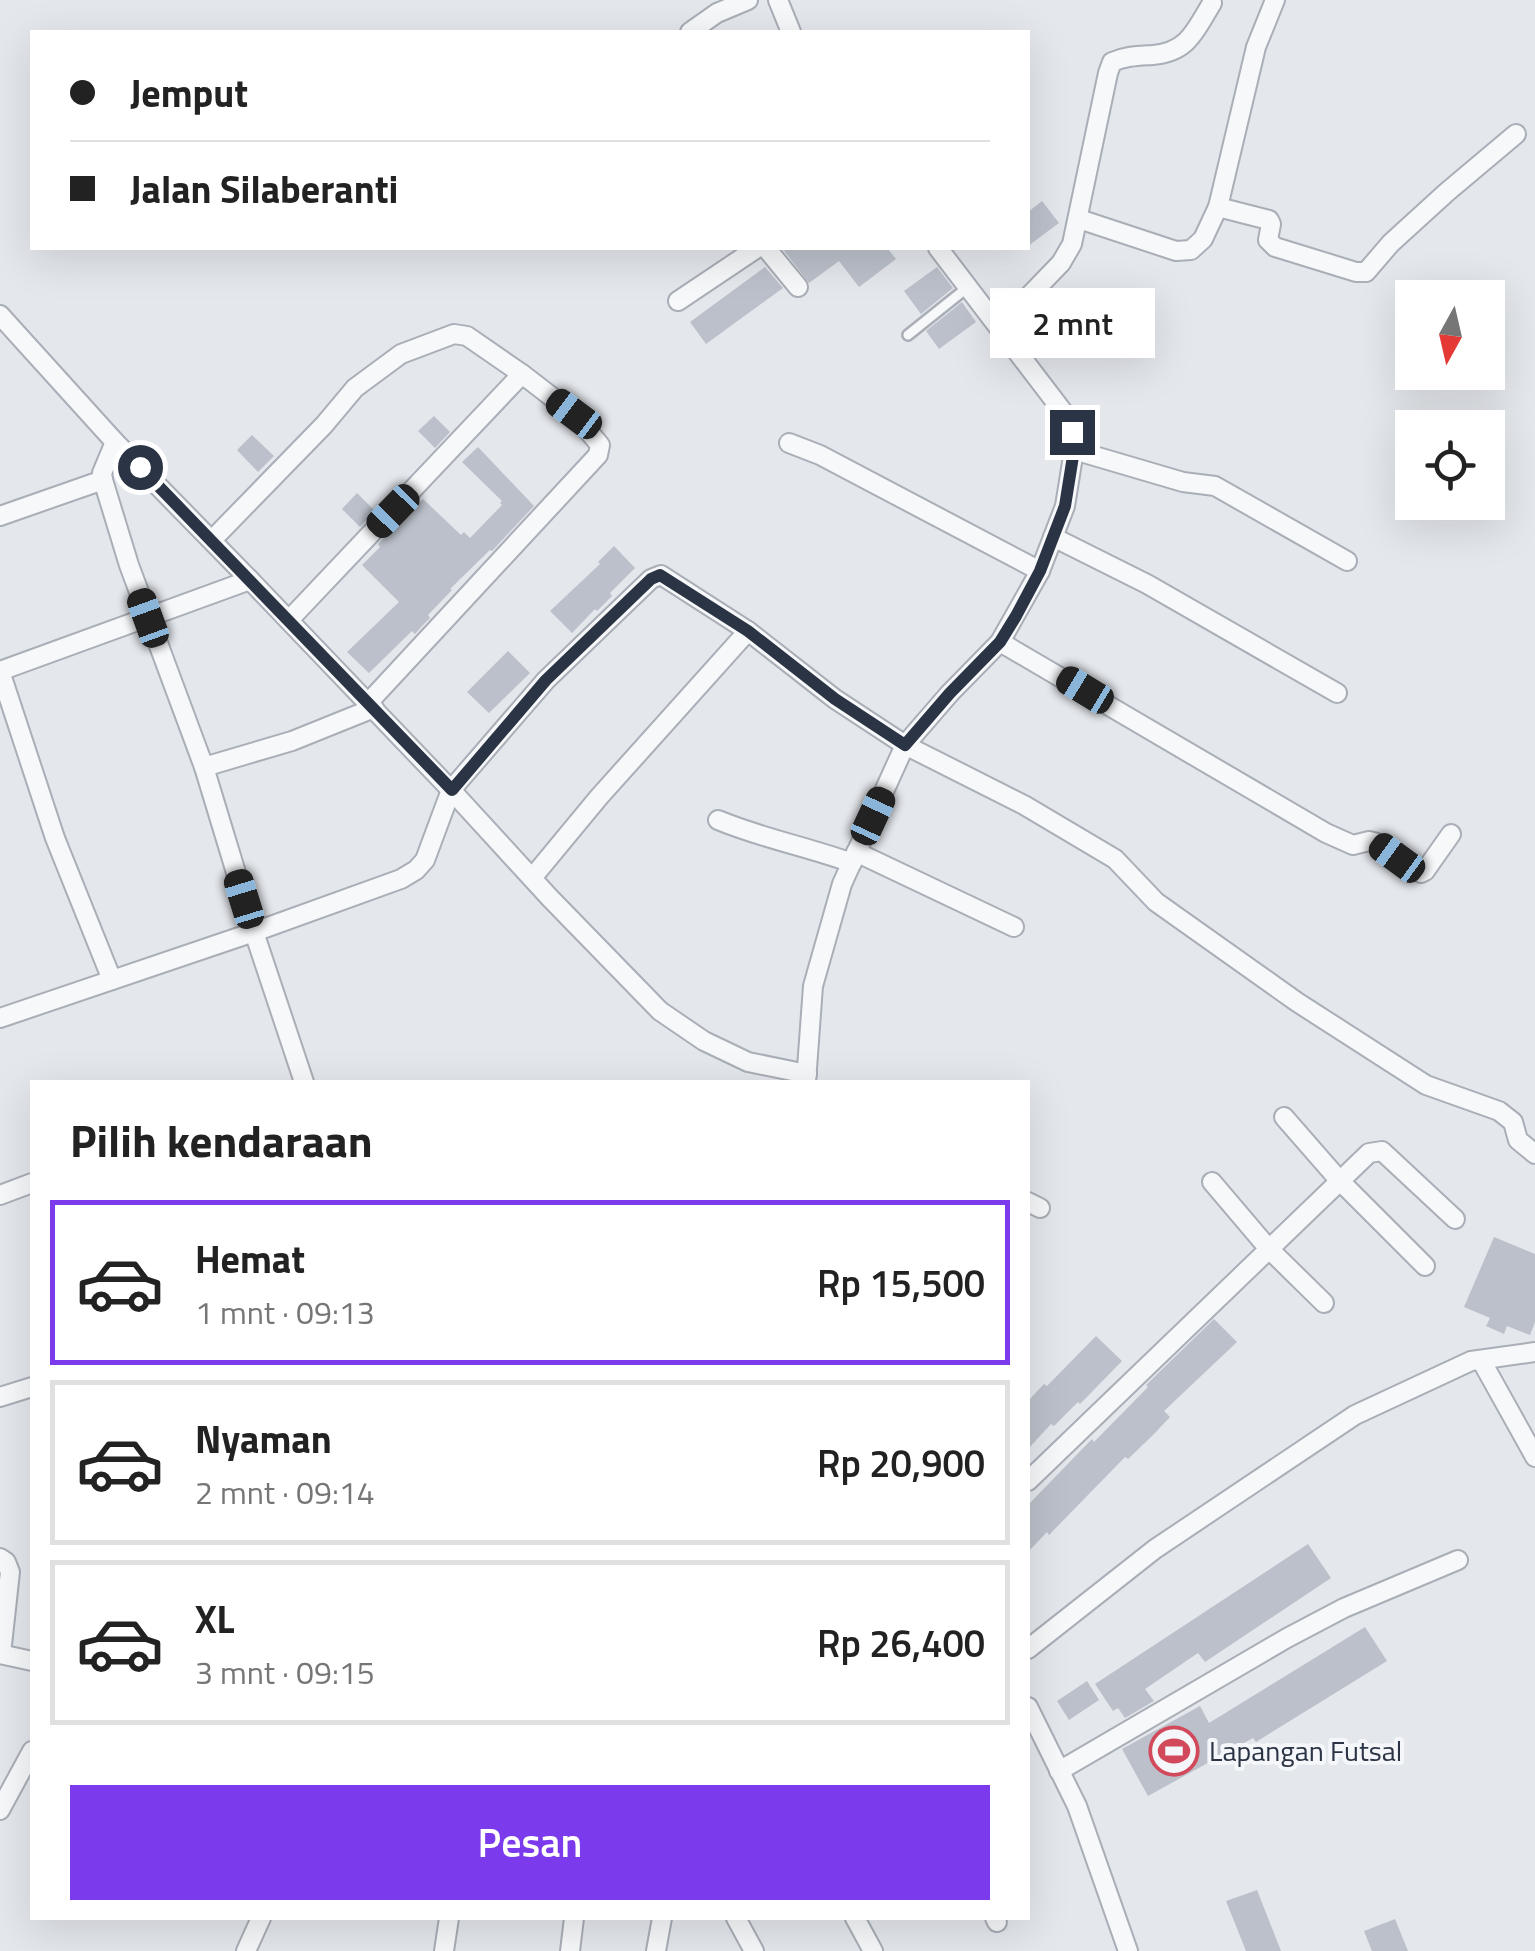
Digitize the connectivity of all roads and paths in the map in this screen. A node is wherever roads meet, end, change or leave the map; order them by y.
1 (748, 0) edge
2 (778, 0) edge
3 (1274, 0) edge
4 (1212, 3) dead end
5 (693, 30) edge
6 (790, 30) edge
7 (1516, 134) dead end
8 (1218, 207) junction
9 (1079, 219) junction
10 (754, 250) edge
11 (768, 250) edge
12 (940, 250) edge
13 (968, 286) junction
14 (798, 288) dead end
15 (678, 301) dead end
16 (0, 316) edge
17 (999, 327) junction
18 (908, 334) dead end
19 (522, 374) junction
20 (115, 442) junction
21 (789, 443) dead end
22 (1074, 450) junction
23 (103, 480) junction
24 (0, 516) edge
25 (1053, 537) junction
26 (212, 540) junction
27 (1347, 561) dead end
28 (1040, 571) junction
29 (250, 580) junction
30 (148, 618) junction
31 (289, 620) junction
32 (748, 631) junction
33 (1000, 642) junction
34 (1337, 694) dead end
35 (371, 705) junction
36 (905, 745) junction
37 (204, 767) junction
38 (452, 790) junction
39 (718, 820) dead end
40 (1451, 834) dead end
41 (854, 858) junction
42 (532, 878) junction
43 (1014, 927) dead end
44 (254, 932) junction
45 (112, 980) junction
46 (0, 1018) edge
47 (806, 1078) edge
48 (303, 1080) edge
49 (1284, 1118) dead end
50 (1535, 1154) edge
51 (1338, 1180) junction
52 (1212, 1182) dead end
53 (30, 1184) edge
54 (0, 1194) edge
55 (1455, 1220) dead end
56 (1268, 1248) junction
57 (1425, 1266) dead end
58 (1324, 1303) dead end
59 (1535, 1352) edge
60 (1481, 1360) junction
61 (30, 1387) edge
62 (0, 1397) edge
63 (1535, 1457) edge
64 (1030, 1478) edge
65 (0, 1558) edge
66 (1458, 1560) dead end
67 (1030, 1647) edge
68 (0, 1654) edge
69 (30, 1661) edge
70 (1030, 1711) edge
71 (30, 1753) edge
72 (1060, 1771) junction
73 (6, 1784) edge
74 (0, 1810) edge
75 (260, 1920) edge
76 (449, 1920) edge
77 (574, 1920) edge
78 (662, 1920) edge
79 (737, 1920) edge
80 (856, 1920) edge
81 (246, 1951) edge
82 (444, 1951) edge
83 (570, 1951) edge
84 (656, 1951) edge
85 (754, 1951) edge
86 (873, 1951) edge
87 (1128, 1951) edge

1 - 5 street
2 - 6 street
3 - 8 street
4 - 9 street
7 - 8 street
8 - 9 street
9 - 17 street
10 - 15 street
11 - 14 street
12 - 13 street
13 - 17 street
13 - 18 lane
16 - 20 street
17 - 22 street
19 - 26 street
19 - 31 street
19 - 35 street
20 - 23 street
20 - 26 street
21 - 28 street
22 - 25 street
22 - 27 street
23 - 24 street
23 - 30 street
25 - 28 street
25 - 34 street
26 - 29 street
28 - 33 street
29 - 30 street
29 - 31 street
30 - 37 street
30 - 45 street
31 - 35 street
32 - 36 street
32 - 38 street
32 - 42 street
33 - 36 street
33 - 40 street
35 - 37 street
35 - 38 street
36 - 41 street
36 - 50 street
37 - 44 street
38 - 42 street
38 - 44 street
39 - 41 street
41 - 43 street
41 - 47 street
42 - 47 street
44 - 45 street
44 - 48 street
45 - 46 street
49 - 51 street
51 - 55 street
51 - 56 street
51 - 57 street
52 - 56 street
53 - 54 street
56 - 58 street
56 - 64 street
59 - 60 street
60 - 63 street
60 - 67 street
61 - 62 street
65 - 68 street
66 - 72 street
68 - 69 street
70 - 72 street
71 - 73 street
72 - 87 street
73 - 74 street
75 - 81 street
76 - 82 street
77 - 83 street
78 - 84 street
79 - 85 street
80 - 86 street

